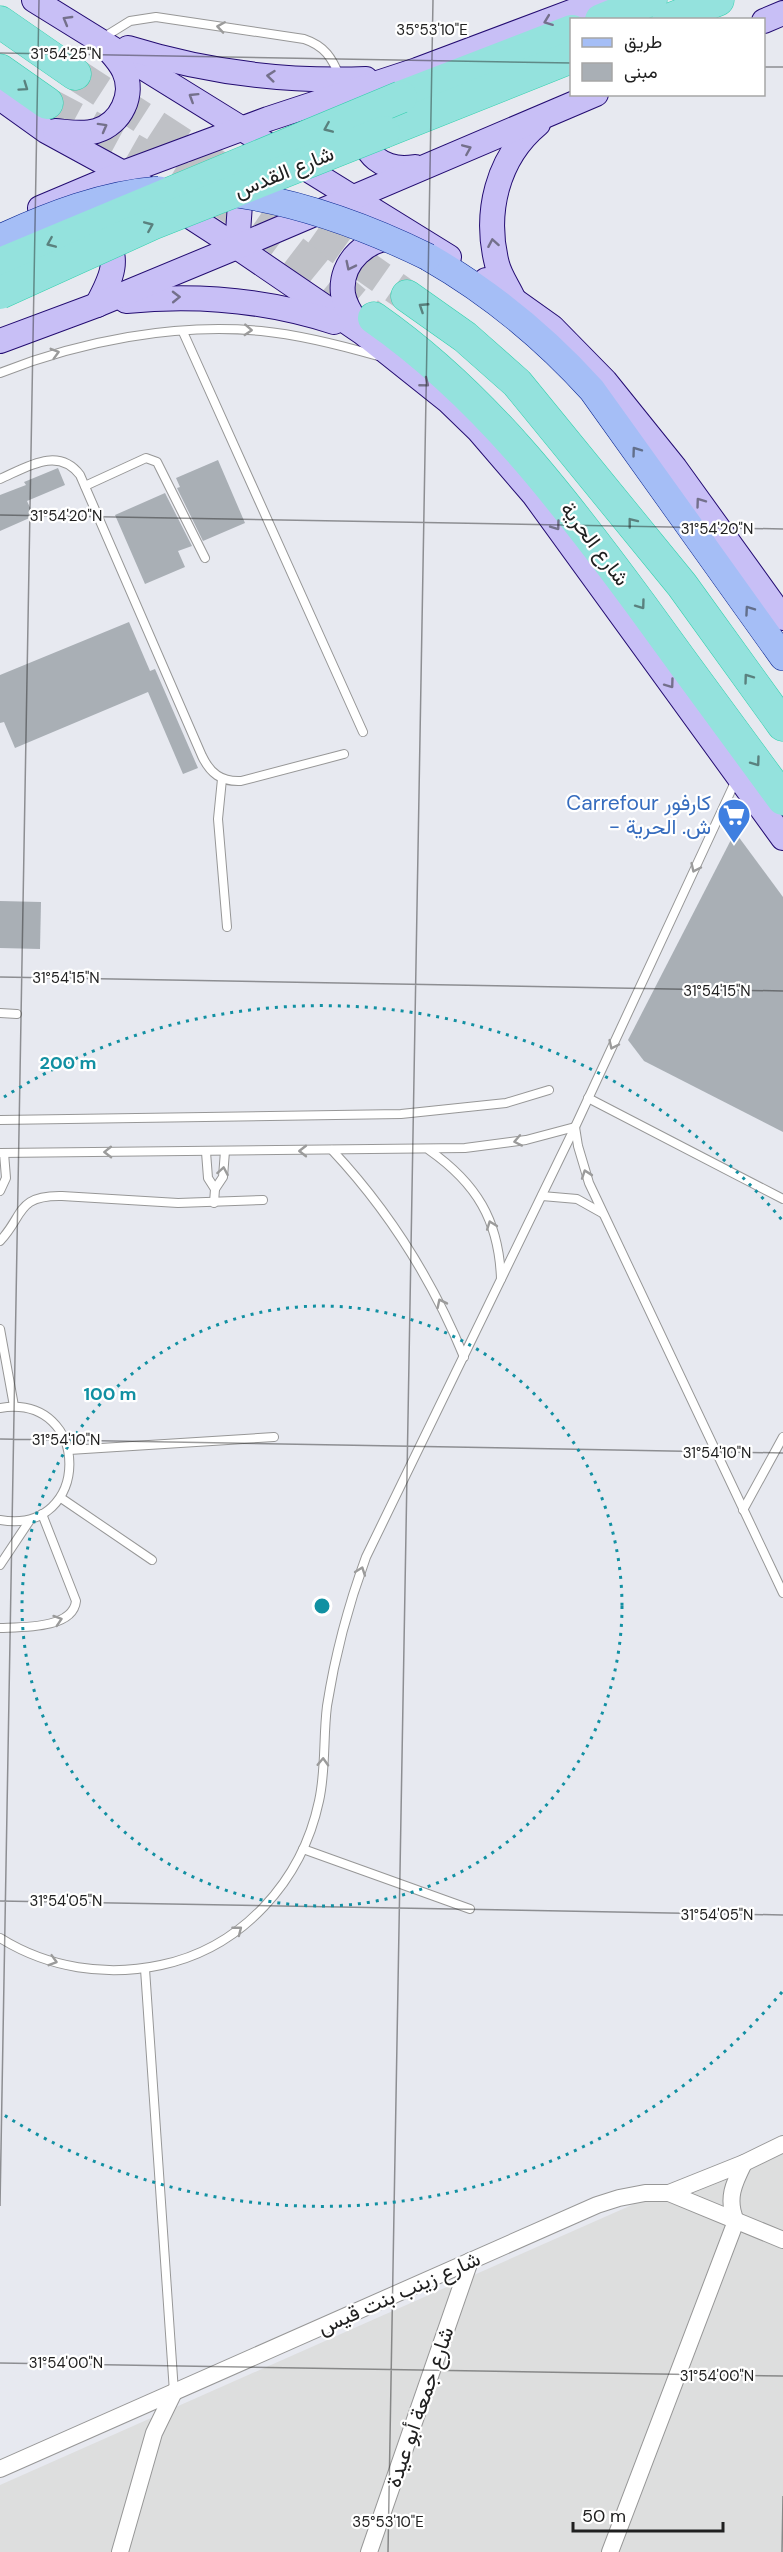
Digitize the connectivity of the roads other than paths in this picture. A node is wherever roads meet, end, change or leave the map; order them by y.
1 (34, 0) edge
2 (603, 0) edge
3 (651, 0) edge
4 (718, 0) edge
5 (783, 13) edge
6 (606, 18) edge
7 (673, 18) edge
8 (765, 21) edge
9 (0, 22) edge
10 (570, 32) edge
11 (100, 39) junction
12 (570, 58) edge
13 (0, 70) edge
14 (75, 74) tunnel mouth
15 (342, 80) junction
16 (397, 88) junction
17 (592, 96) edge
18 (0, 98) edge
19 (549, 115) junction
20 (47, 117) junction
21 (242, 129) junction
22 (432, 164) junction
23 (123, 173) junction
24 (242, 191) junction
25 (354, 196) junction
26 (36, 209) junction
27 (0, 224) edge
28 (0, 238) edge
29 (237, 248) junction
30 (433, 253) junction
31 (0, 264) edge
32 (0, 293) edge
33 (407, 296) tunnel mouth
34 (513, 298) junction
35 (97, 305) junction
36 (368, 325) junction
37 (183, 332) junction
38 (0, 341) edge
39 (400, 362) junction
40 (0, 373) edge
41 (0, 479) edge
42 (85, 486) junction
43 (205, 558) dead end
44 (783, 618) edge
45 (783, 657) edge
46 (783, 725) edge
47 (363, 732) dead end
48 (344, 754) dead end
49 (738, 777) junction
50 (222, 779) junction
51 (783, 800) edge
52 (783, 838) edge
53 (227, 927) dead end
54 (0, 1013) edge
55 (17, 1014) dead end
56 (549, 1090) dead end
57 (588, 1098) junction
58 (0, 1120) edge
59 (575, 1127) junction
60 (332, 1150) junction
61 (429, 1150) junction
62 (225, 1151) junction
63 (206, 1152) junction
64 (2, 1153) edge
65 (215, 1189) junction
66 (0, 1191) edge
67 (542, 1196) junction
68 (783, 1199) edge
69 (263, 1200) dead end
70 (214, 1203) junction
71 (607, 1217) junction
72 (0, 1241) edge
73 (501, 1282) junction
74 (0, 1329) edge
75 (464, 1357) junction
76 (14, 1406) junction
77 (0, 1408) edge
78 (274, 1437) dead end
79 (783, 1437) edge
80 (69, 1450) junction
81 (61, 1498) junction
82 (743, 1510) junction
83 (42, 1515) junction
84 (30, 1520) junction
85 (0, 1521) edge
86 (152, 1560) dead end
87 (0, 1565) edge
88 (783, 1593) edge
89 (0, 1628) edge
90 (303, 1849) junction
91 (470, 1909) dead end
92 (0, 1938) edge
93 (145, 1969) junction
94 (783, 2144) edge
95 (744, 2163) junction
96 (669, 2193) junction
97 (736, 2221) junction
98 (783, 2240) edge
99 (471, 2261) junction
100 (174, 2392) junction
101 (0, 2469) edge
102 (120, 2552) edge
103 (369, 2552) edge
104 (610, 2552) edge

11 -> 1 main road
2 -> 16 main road
3 - 6 highway
4 - 7 highway
5 - 8 main road
9 - 14 highway
10 - 16 highway, شارع القدس
15 -> 11 main road
15 -> 11 lane
20 -> 11 main road
21 -> 11 main road
32 -> 12 highway, شارع القدس, bridge
13 -> 20 highway
15 - 16 main road
16 - 21 main road
16 - 22 main road
16 -> 31 highway, شارع القدس, bridge
17 - 19 main road
18 - 20 main road
22 -> 19 main road
34 -> 19 main road
20 - 23 main road
21 - 23 main road
21 - 24 main road
21 - 25 main road
22 - 25 main road
23 - 24 main road
23 - 26 main road
23 - 29 main road
24 - 25 main road
24 - 29 main road
25 - 29 main road
25 - 30 main road
26 - 27 main road
26 - 35 main road
28 - 30 main road, bridge
29 - 35 main road
29 - 36 main road
30 - 34 main road
30 -> 36 main road
45 -> 30 main road
46 -> 33 highway, شارع الحرية
44 -> 34 main road
35 -> 36 main road
35 - 38 main road
36 - 39 main road
36 -> 51 highway, شارع الحرية
37 -> 39 lane
40 -> 37 lane
37 - 47 lane
39 -> 49 main road
41 - 42 lane
42 - 43 lane
42 - 50 lane
48 - 50 lane
49 - 52 main road
49 -> 57 lane
50 - 53 lane
54 - 55 lane
56 - 58 lane
57 - 59 lane
57 - 68 lane
59 -> 61 lane
59 - 67 lane
71 -> 59 lane
60 - 61 lane
60 -> 62 lane
75 -> 60 lane
73 -> 61 lane
62 - 63 lane
65 -> 62 lane
63 -> 64 lane
63 - 65 lane
64 - 66 lane
65 - 70 lane
67 - 71 lane
67 - 73 lane
69 - 70 lane
70 - 72 lane
71 - 82 lane
73 - 75 lane
74 - 76 lane
90 -> 75 lane
76 - 77 lane
76 - 80 lane
78 - 80 lane
79 - 82 lane
80 - 81 lane
81 - 83 lane
81 - 86 lane
82 - 88 lane
83 - 84 lane
89 -> 83 lane
84 - 85 lane
84 - 87 lane
90 - 91 lane
93 -> 90 lane
92 -> 93 lane
93 - 100 lane
94 - 95 street
95 - 96 street
95 - 97 street
96 - 97 street, شارع زينب بنت قيس
96 - 99 street, شارع زينب بنت قيس
97 - 98 street, شارع زينب بنت قيس
97 - 104 street
99 - 100 street, شارع زينب بنت قيس
99 - 103 street, شارع جمعة أبو عيدة
100 - 101 street, شارع زينب بنت قيس
100 - 102 street

